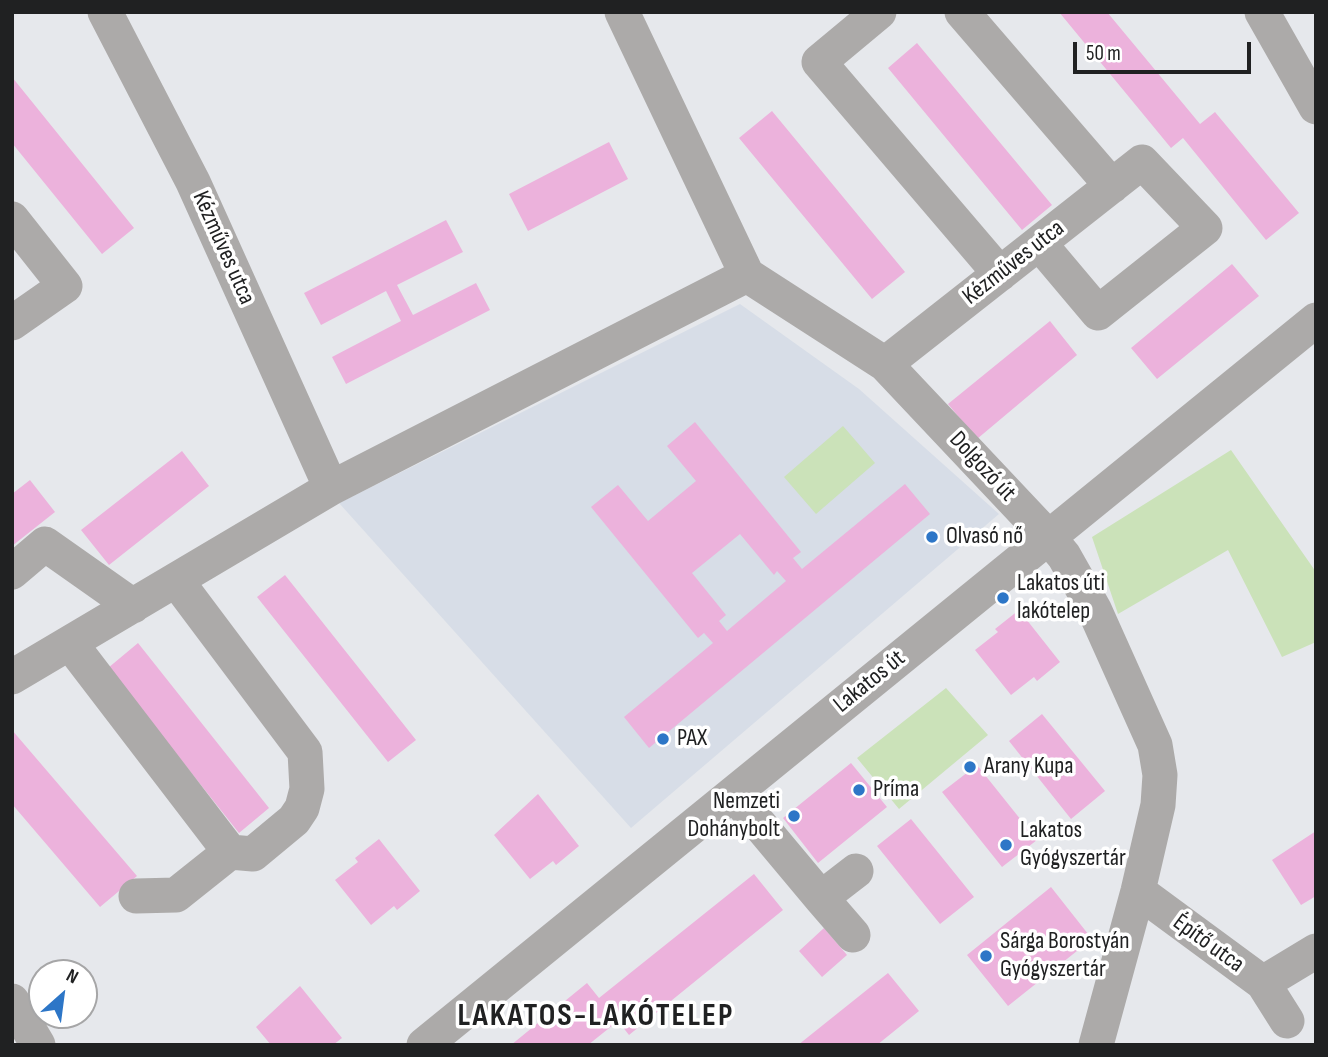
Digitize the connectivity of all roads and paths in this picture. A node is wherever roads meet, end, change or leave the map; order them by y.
1 (105, 12) edge
2 (622, 12) edge
3 (879, 12) edge
4 (962, 12) edge
5 (1262, 12) edge
6 (1316, 107) edge
7 (1112, 186) junction
8 (12, 219) edge
9 (1039, 243) junction
10 (1000, 274) junction
11 (747, 275) junction
12 (1316, 320) edge
13 (12, 323) edge
14 (885, 364) junction
15 (331, 488) junction
16 (1049, 538) junction
17 (12, 572) edge
18 (176, 580) junction
19 (133, 606) junction
20 (70, 643) junction
21 (12, 677) edge
22 (734, 794) junction
23 (230, 852) junction
24 (856, 871) dead end
25 (1138, 891) junction
26 (136, 896) dead end
27 (821, 898) junction
28 (853, 935) dead end
29 (1316, 951) edge
30 (1263, 983) junction
31 (12, 1001) edge
32 (1287, 1021) dead end
33 (38, 1045) edge
34 (424, 1045) edge
35 (1096, 1045) edge

1 - 15 street, Kézműves utca
2 - 11 street
3 - 10 street
4 - 7 street
5 - 6 street
7 - 9 street, Kézműves utca
7 - 9 street, Kézműves utca
8 - 13 street
9 - 10 street, Kézműves utca
10 - 14 street, Kézműves utca
11 - 14 street, Dolgozó út
11 - 15 street
12 - 16 street, Lakatos út
14 - 16 street, Dolgozó út
15 - 18 street
16 - 22 street, Lakatos út
16 - 25 street, Dolgozó út
17 - 19 street
18 - 19 street
18 - 23 street
19 - 20 street
20 - 21 street
20 - 23 street
22 - 27 street
22 - 34 street, Lakatos út
23 - 26 street
24 - 27 street
25 - 30 street, Építő utca
25 - 35 street, Dolgozó út
27 - 28 street
29 - 30 street, Építő utca
30 - 32 street
31 - 33 street

